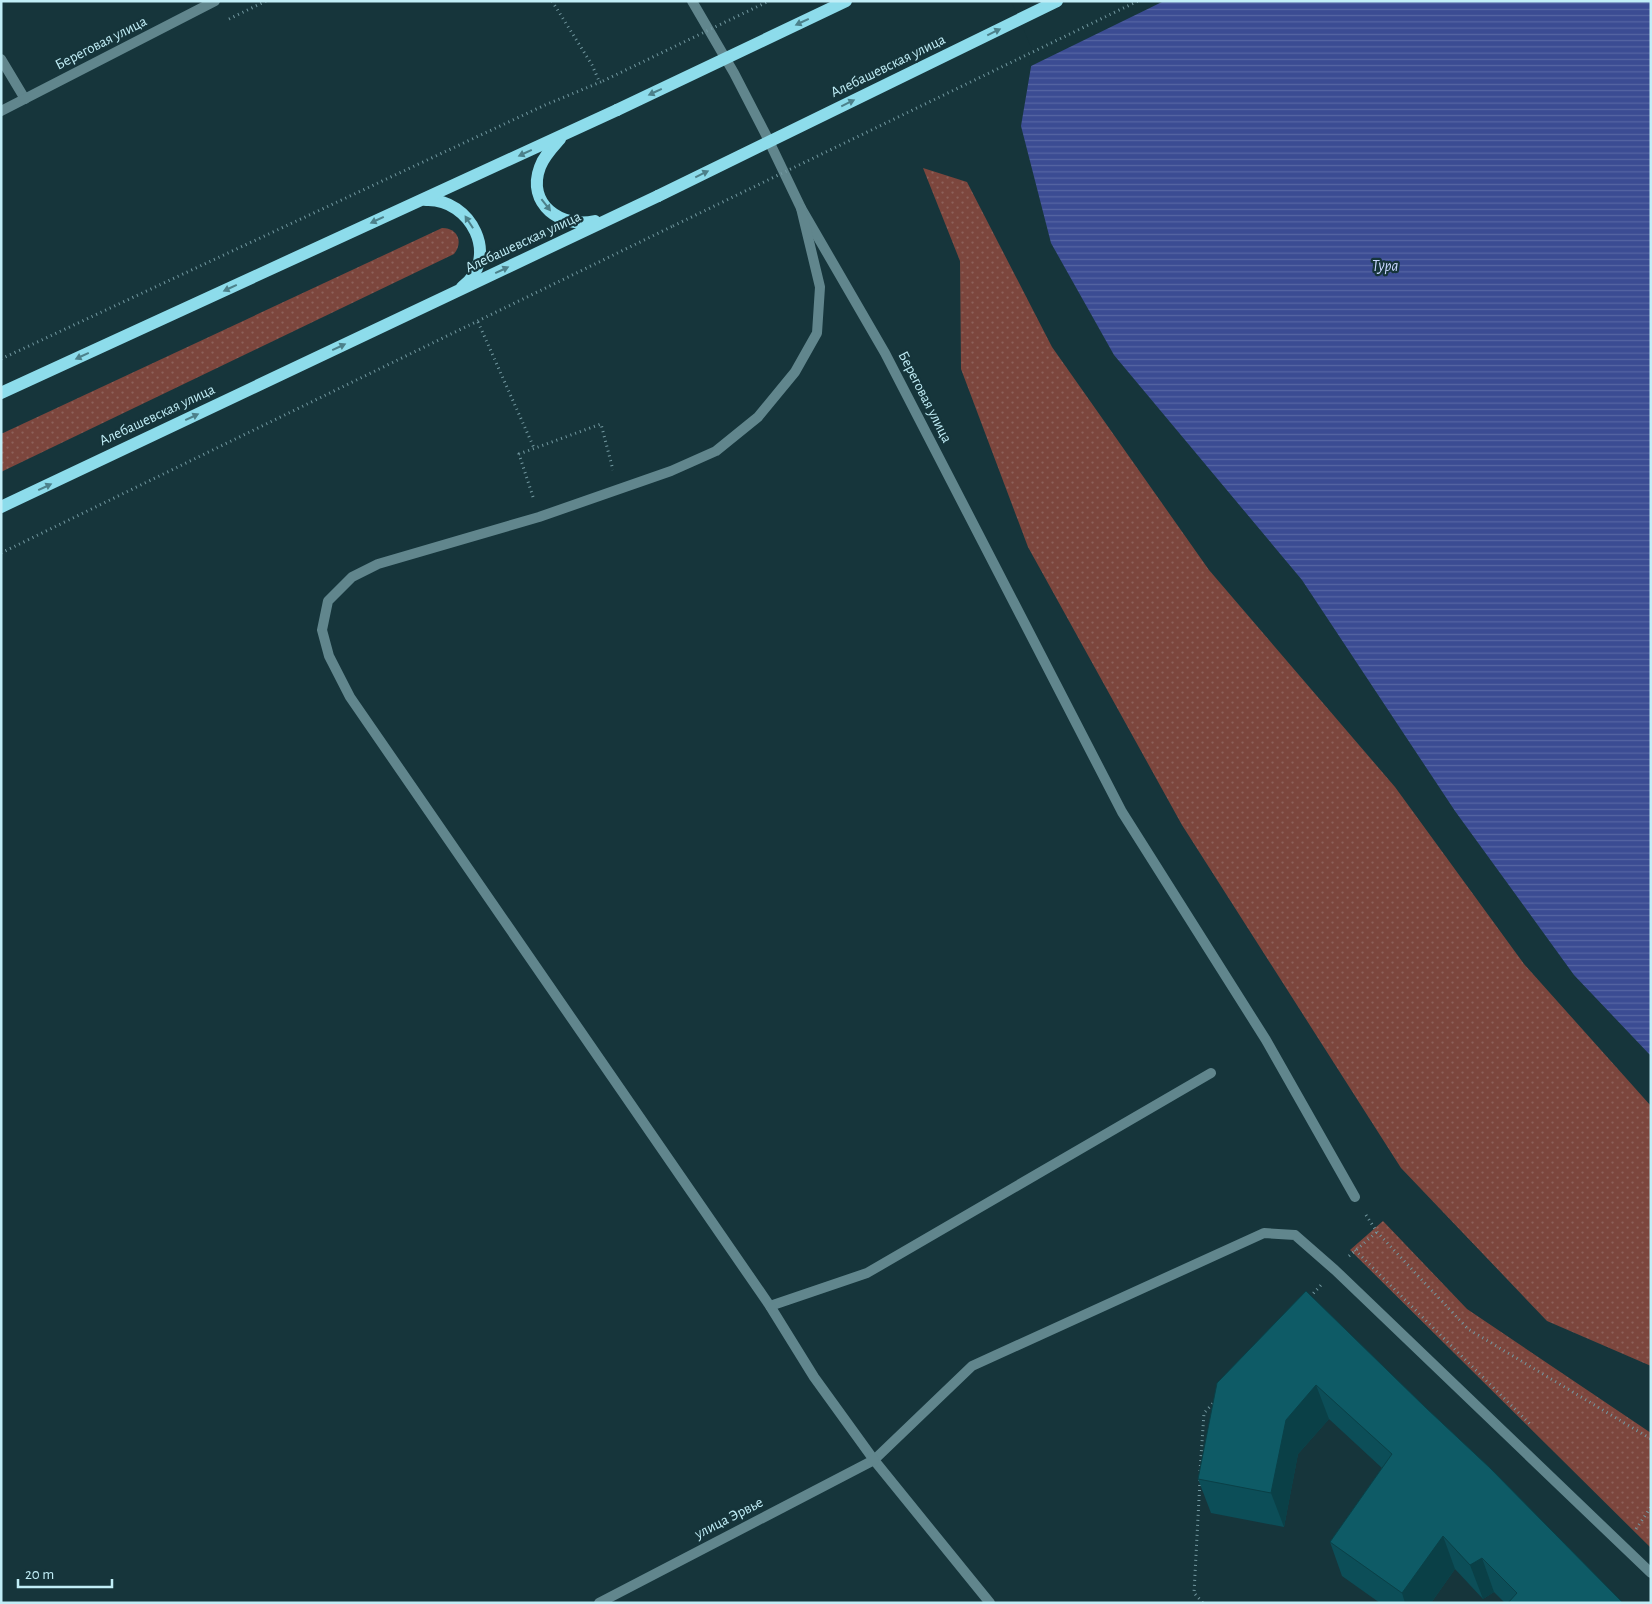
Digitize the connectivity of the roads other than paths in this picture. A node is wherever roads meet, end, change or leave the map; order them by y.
1 (215, 1) edge
2 (692, 1) edge
3 (846, 1) edge
4 (1057, 1) edge
5 (1, 59) edge
6 (25, 99) junction
7 (1, 111) edge
8 (566, 134) junction
9 (422, 200) junction
10 (801, 208) junction
11 (614, 217) junction
12 (454, 293) junction
13 (1, 392) edge
14 (1, 508) edge
15 (1211, 1073) dead end
16 (1355, 1196) road end
17 (770, 1306) junction
18 (874, 1460) junction
19 (1651, 1573) edge
20 (599, 1603) edge
21 (990, 1603) edge

1 - 6 street, Береговая улица
2 - 10 street, Береговая улица
3 -> 8 main road, bridge
11 -> 4 main road, Алебашевская улица, bridge
5 - 6 street
6 - 7 street, Береговая улица
8 -> 9 main road
8 -> 11 main road
12 -> 9 main road
9 -> 13 main road
10 - 16 street, Береговая улица
10 - 17 street
12 -> 11 main road, Алебашевская улица
14 -> 12 main road, Алебашевская улица
15 - 17 street
17 - 18 street
18 - 19 street, улица Эрвье
18 - 20 street, улица Эрвье
18 - 21 street

